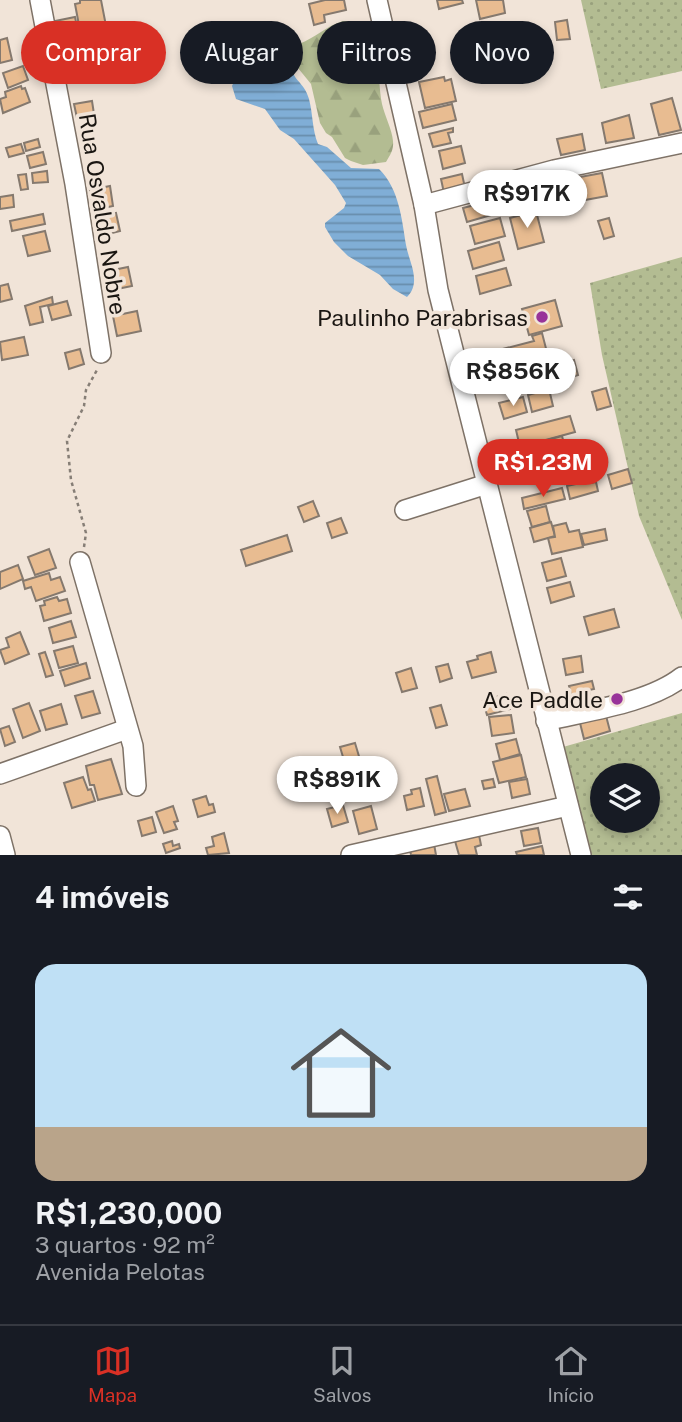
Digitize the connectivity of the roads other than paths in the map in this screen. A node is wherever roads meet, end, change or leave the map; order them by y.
1 (40, 0) edge
2 (377, 0) edge
3 (682, 143) edge
4 (424, 205) junction
5 (101, 353) road end
6 (487, 484) junction
7 (405, 510) dead end
8 (80, 562) road end
9 (682, 677) edge
10 (546, 721) junction
11 (127, 729) junction
12 (0, 774) edge
13 (136, 786) dead end
14 (568, 806) junction
15 (0, 836) edge
16 (5, 855) edge
17 (351, 855) edge
18 (580, 855) edge

1 - 5 street, Rua Osvaldo Nobre
2 - 4 street
3 - 4 street
4 - 6 street
6 - 7 street
6 - 10 street
8 - 11 street
9 - 10 street
10 - 14 street
11 - 12 street
11 - 13 street
14 - 17 street
14 - 18 street
15 - 16 street

